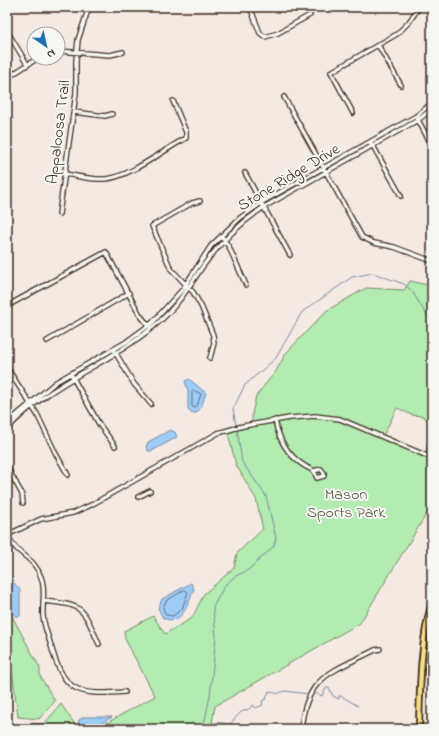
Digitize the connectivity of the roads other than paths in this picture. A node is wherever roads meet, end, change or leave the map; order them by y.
1 (89, 7) edge
2 (250, 7) edge
3 (419, 7) edge
4 (310, 15) dead end
5 (7, 31) edge
6 (378, 45) junction
7 (66, 51) edge
8 (76, 51) junction
9 (123, 52) dead end
10 (26, 62) edge
11 (26, 65) edge
12 (7, 78) edge
13 (401, 85) dead end
14 (284, 97) dead end
15 (173, 101) dead end
16 (432, 103) edge
17 (432, 109) edge
18 (74, 112) junction
19 (353, 113) dead end
20 (112, 114) dead end
21 (417, 118) junction
22 (370, 142) junction
23 (373, 146) junction
24 (432, 146) edge
25 (324, 170) junction
26 (245, 173) dead end
27 (65, 174) junction
28 (401, 196) dead end
29 (200, 201) dead end
30 (261, 203) junction
31 (264, 207) junction
32 (59, 214) dead end
33 (220, 236) junction
34 (224, 240) junction
35 (290, 255) dead end
36 (432, 261) edge
37 (246, 285) dead end
38 (187, 286) junction
39 (129, 293) junction
40 (7, 306) edge
41 (150, 327) junction
42 (47, 341) dead end
43 (114, 351) junction
44 (210, 358) dead end
45 (7, 368) edge
46 (72, 375) junction
47 (30, 403) junction
48 (151, 404) dead end
49 (32, 407) junction
50 (275, 420) junction
51 (7, 423) edge
52 (7, 429) edge
53 (115, 446) dead end
54 (432, 458) edge
55 (7, 467) edge
56 (314, 472) dead end
57 (68, 474) dead end
58 (150, 491) dead end
59 (138, 498) dead end
60 (23, 503) dead end
61 (7, 534) edge
62 (43, 601) junction
63 (432, 602) edge
64 (99, 644) dead end
65 (380, 649) dead end
66 (125, 692) dead end
67 (301, 729) edge
68 (419, 729) edge

1 - 8 street, Appaloosa Trail
2 - 4 street
3 - 6 street
5 - 10 street
6 - 13 street
6 - 19 street
7 - 8 street
8 - 9 street
8 - 18 street, Appaloosa Trail
11 - 12 street
14 - 25 street
15 - 27 street
16 - 21 street, Stone Ridge Drive
17 - 21 street, Stone Ridge Drive
18 - 20 street
18 - 27 street, Appaloosa Trail
21 - 22 street, Stone Ridge Drive
21 - 23 street, Stone Ridge Drive
21 - 24 street
22 - 23 street
22 - 25 street, Stone Ridge Drive
23 - 25 street, Stone Ridge Drive
23 - 28 street
25 - 30 street, Stone Ridge Drive
25 - 31 street, Stone Ridge Drive
25 - 36 street
26 - 30 street
27 - 32 street, Appaloosa Trail
29 - 38 street
30 - 31 street
30 - 33 street, Stone Ridge Drive
31 - 34 street, Stone Ridge Drive
31 - 35 street
33 - 34 street
33 - 38 street, Stone Ridge Drive
34 - 37 street
34 - 38 street, Stone Ridge Drive
38 - 41 street, Stone Ridge Drive
38 - 44 street
39 - 40 street
39 - 41 street
39 - 42 street
41 - 43 street, Stone Ridge Drive
43 - 46 street, Stone Ridge Drive
43 - 48 street
45 - 47 street
46 - 47 street, Stone Ridge Drive
46 - 49 street, Stone Ridge Drive
46 - 53 street
47 - 49 street
47 - 51 street, Stone Ridge Drive
49 - 52 street, Stone Ridge Drive
49 - 57 street
50 - 54 street
50 - 56 street
50 - 61 street
55 - 60 street
58 - 59 street
61 - 62 street
62 - 64 street
62 - 66 street
63 - 68 main road
65 - 67 street

